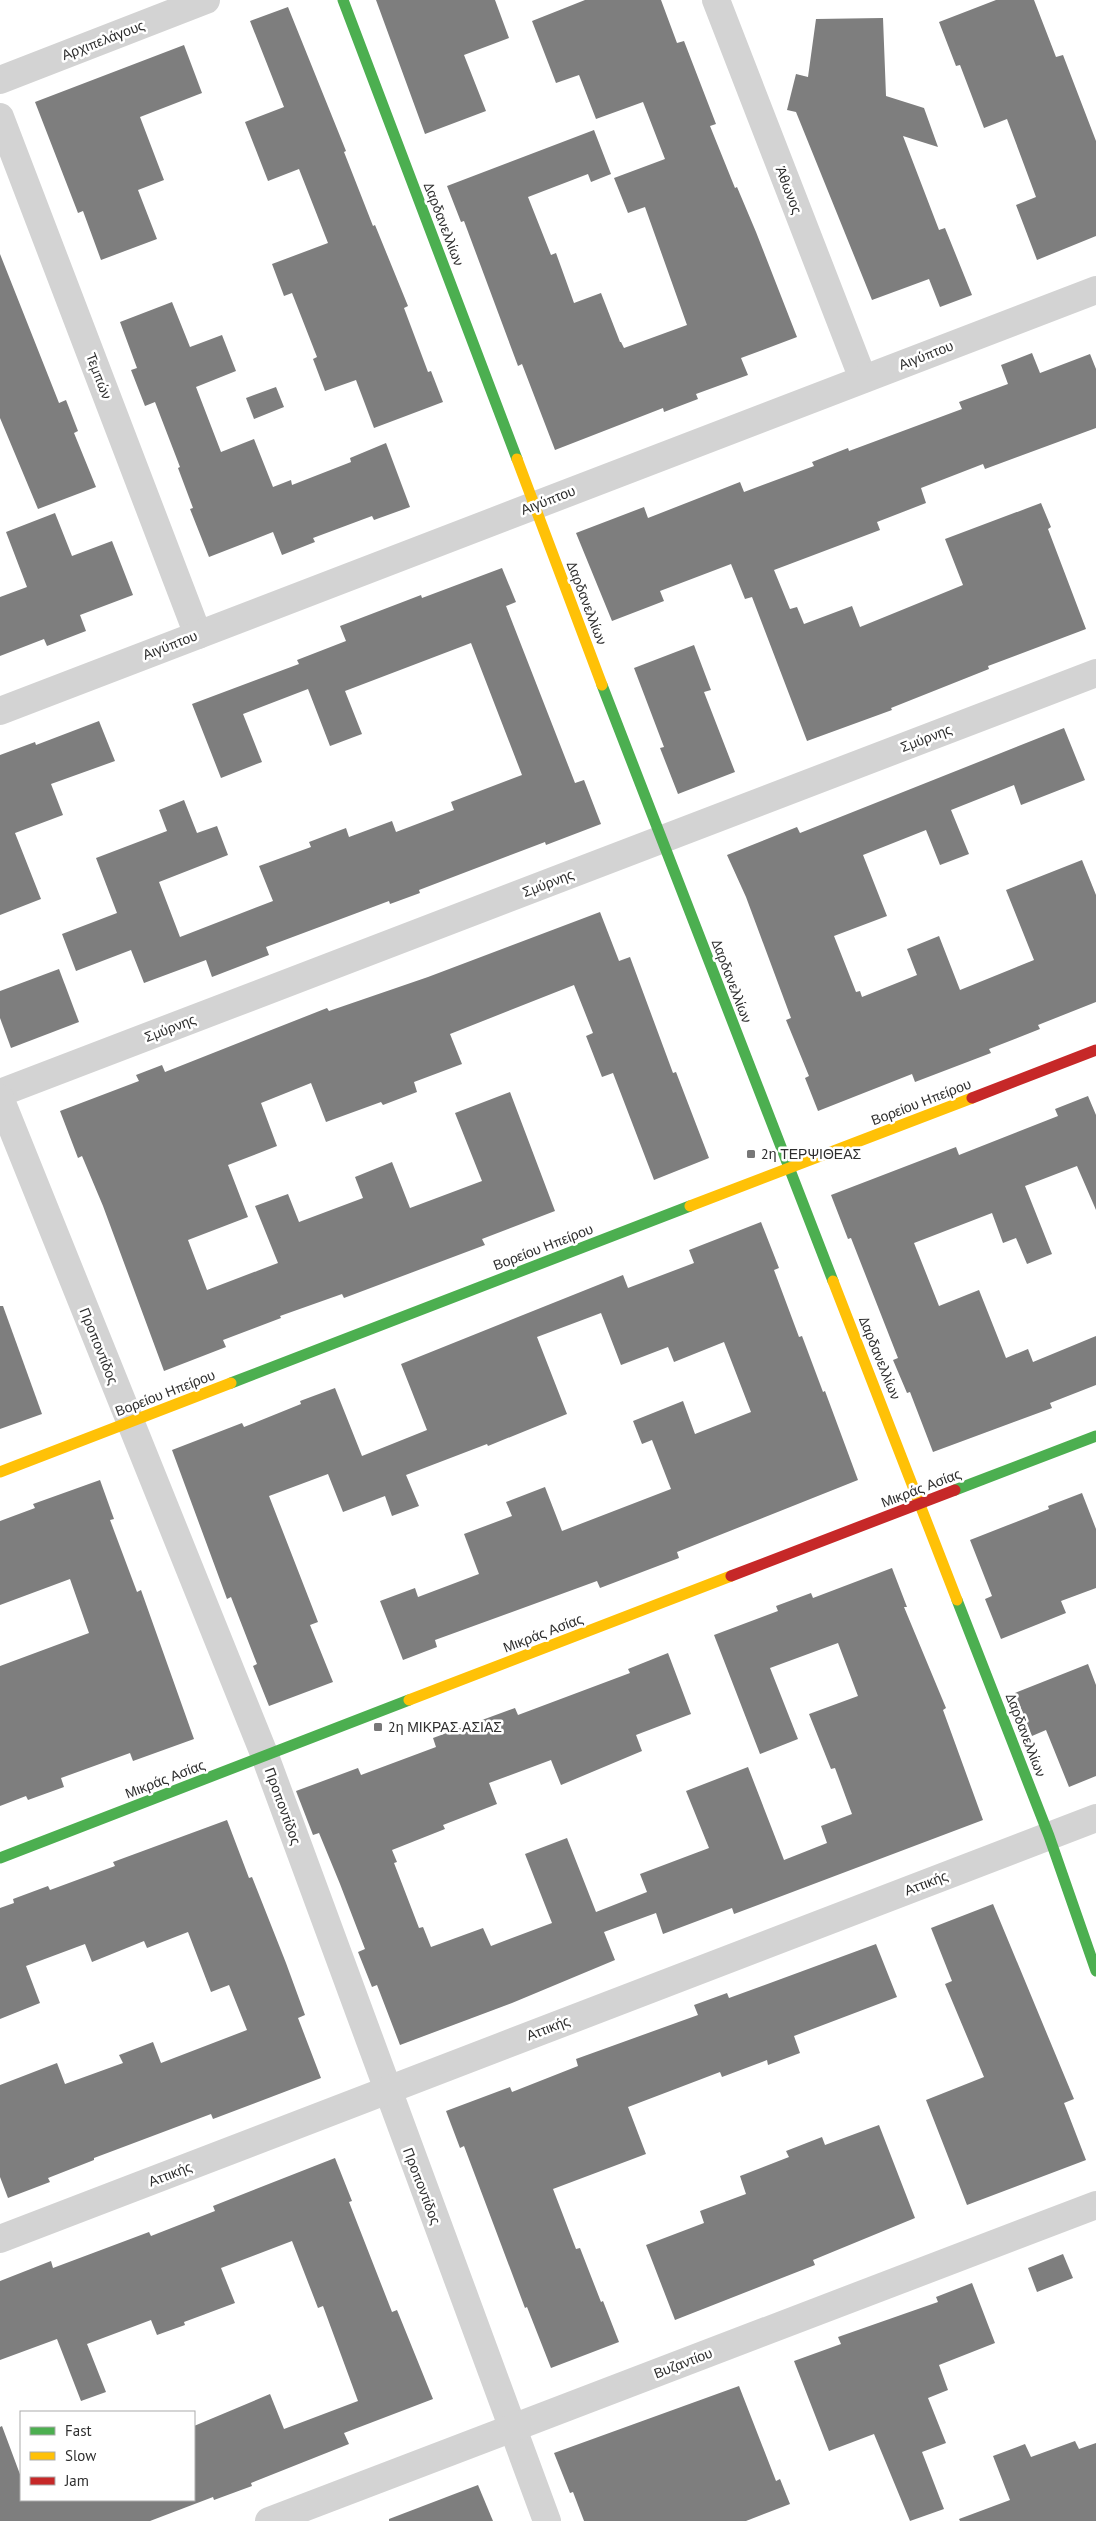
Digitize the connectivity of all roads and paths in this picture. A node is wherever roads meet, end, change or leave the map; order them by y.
1 (206, 0) edge
2 (343, 0) edge
3 (716, 0) edge
4 (0, 80) edge
5 (0, 117) edge
6 (1096, 290) edge
7 (863, 379) junction
8 (534, 506) junction
9 (198, 635) junction
10 (1096, 673) edge
11 (0, 711) edge
12 (661, 840) junction
13 (1096, 1050) edge
14 (0, 1093) edge
15 (0, 1098) edge
16 (789, 1169) junction
17 (129, 1422) junction
18 (1096, 1436) edge
19 (0, 1472) edge
20 (921, 1504) junction
21 (265, 1756) junction
22 (1096, 1818) edge
23 (1049, 1836) junction
24 (0, 1858) edge
25 (1096, 1971) edge
26 (386, 2090) junction
27 (1096, 2205) edge
28 (0, 2239) edge
29 (513, 2428) junction
30 (269, 2521) edge
31 (547, 2521) edge

1 - 4 street, Αρχιπελάγους
2 - 8 street, Δαρδανελλίων
3 - 7 street, Άθωνος
5 - 9 street, Τεμπών
6 - 7 street, Αιγύπτου
7 - 8 street, Αιγύπτου
8 - 9 street, Αιγύπτου
8 - 12 street, Δαρδανελλίων
9 - 11 street, Αιγύπτου
10 - 12 street, Σμύρνης
12 - 14 street, Σμύρνης
12 - 16 street, Δαρδανελλίων
13 - 16 street, Βορείου Ηπείρου
15 - 17 street, Προποντίδος
16 - 17 street, Βορείου Ηπείρου
16 - 20 street, Δαρδανελλίων
17 - 19 street, Βορείου Ηπείρου
17 - 21 street, Προποντίδος
18 - 20 street, Μικράς Ασίας
20 - 21 street, Μικράς Ασίας
20 - 23 street, Δαρδανελλίων
21 - 24 street, Μικράς Ασίας
21 - 26 street, Προποντίδος
22 - 23 street, Αττικής
23 - 25 street, Δαρδανελλίων
23 - 26 street, Αττικής
26 - 28 street, Αττικής
26 - 29 street, Προποντίδος
27 - 29 street, Βυζαντίου
29 - 30 street, Βυζαντίου
29 - 31 street, Προποντίδος

